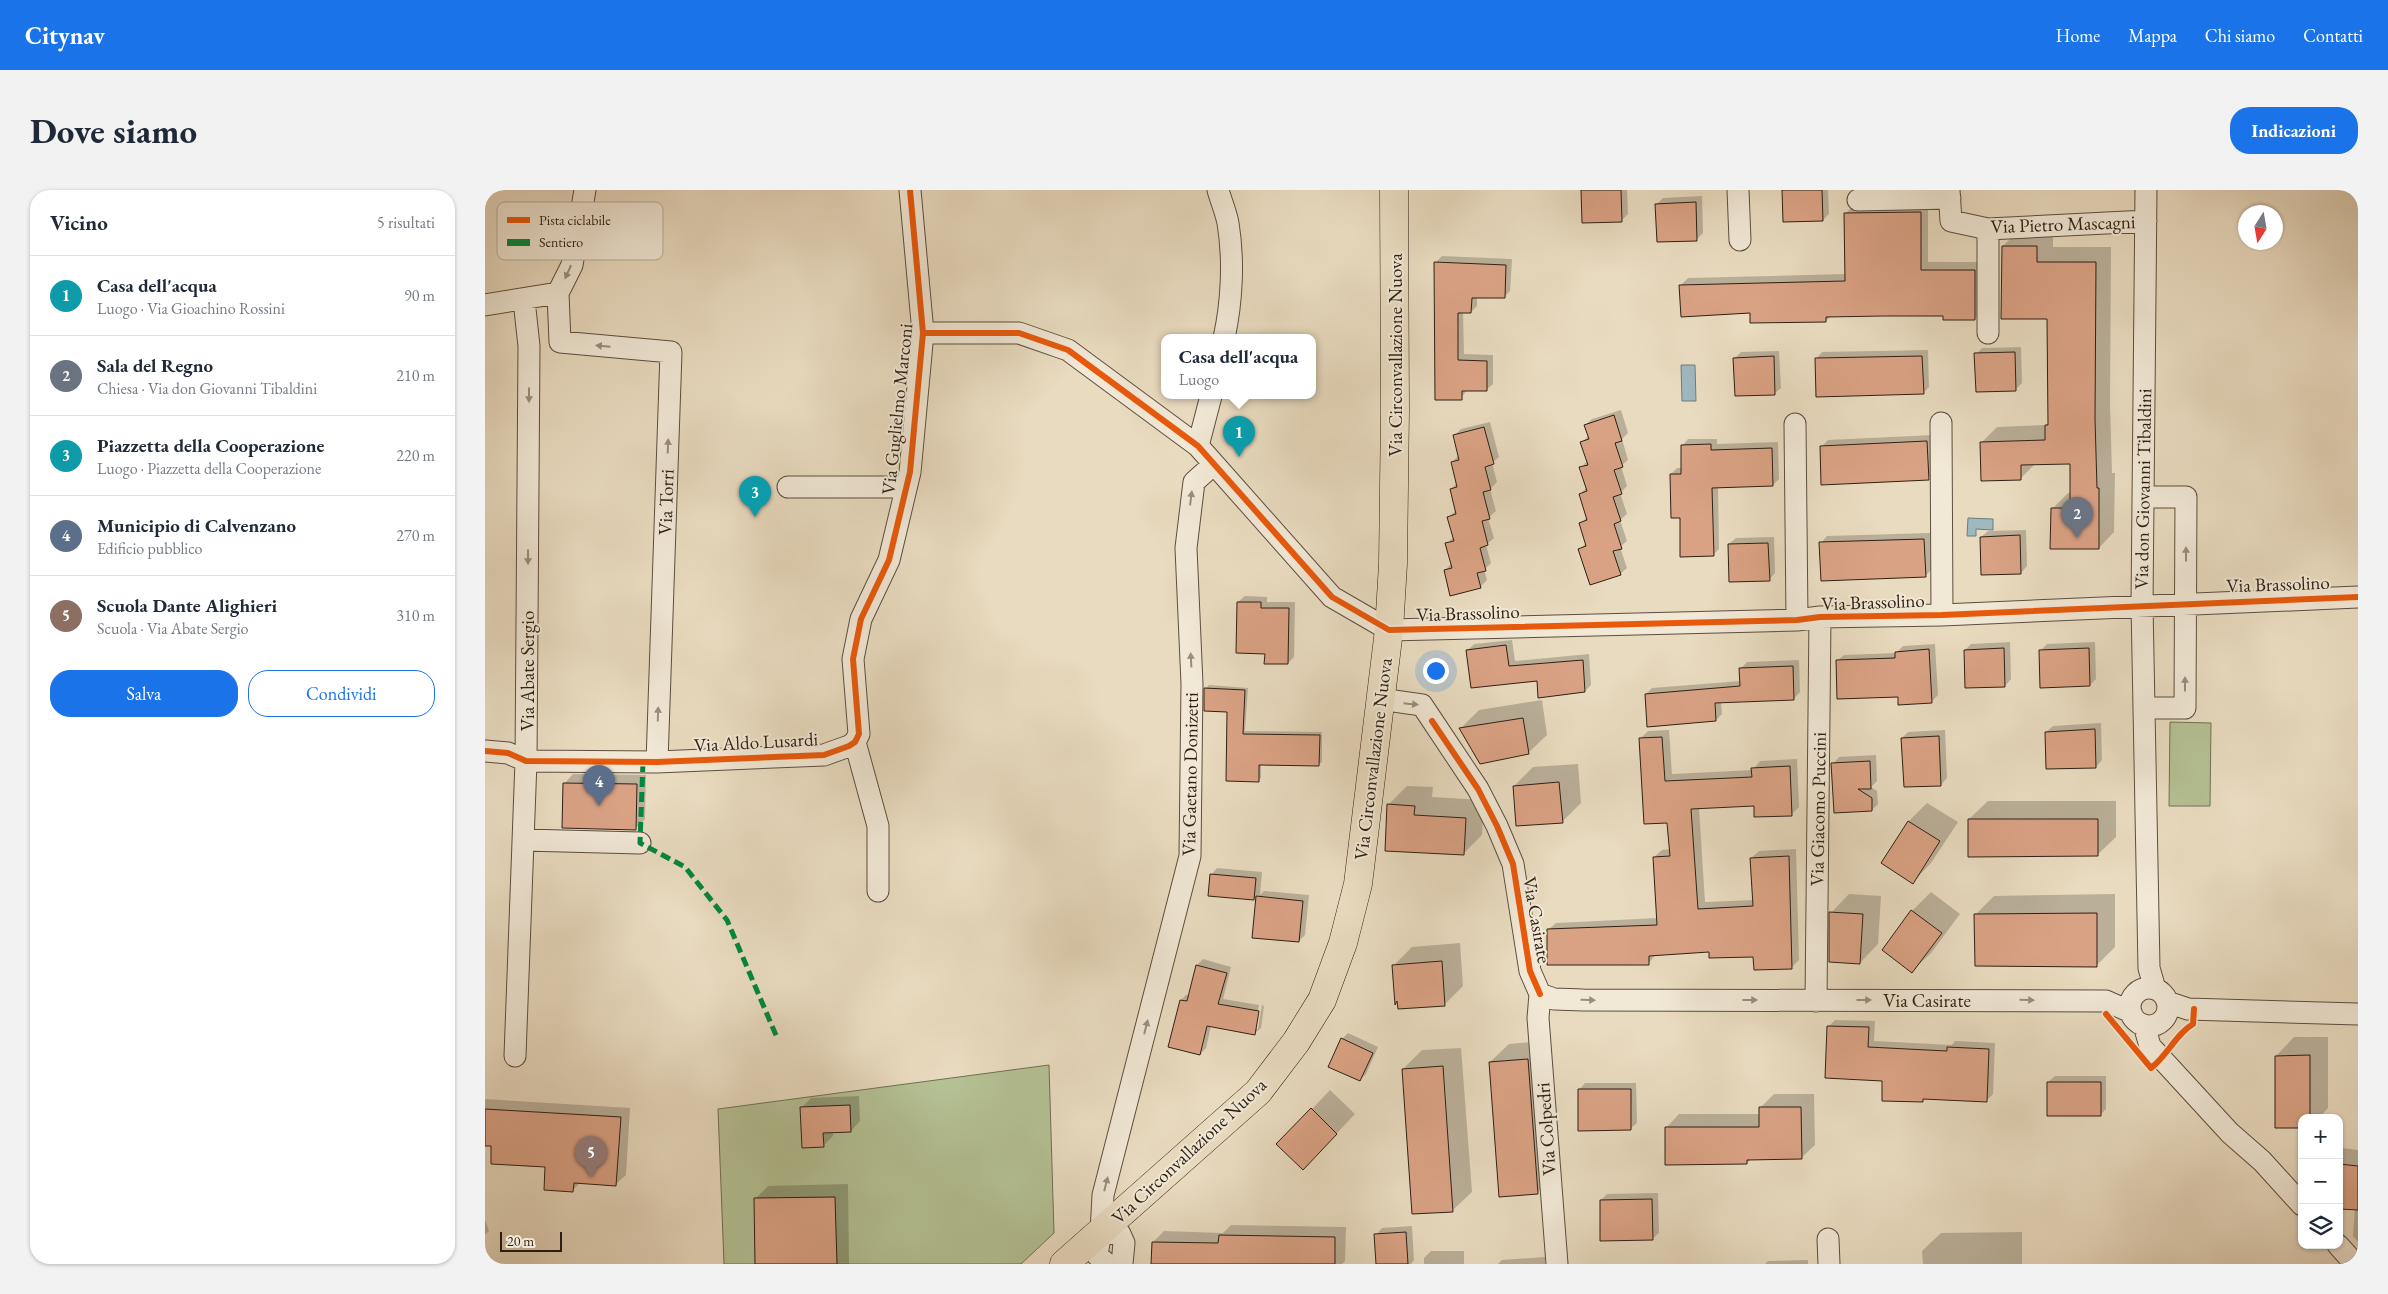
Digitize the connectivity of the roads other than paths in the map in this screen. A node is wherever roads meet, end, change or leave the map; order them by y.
1 (910, 190) edge
2 (1218, 190) edge
3 (1394, 190) edge
4 (1738, 190) edge
5 (2146, 190) edge
6 (1950, 194) edge
7 (1858, 200) dead end
8 (2146, 221) junction
9 (1988, 229) junction
10 (1740, 240) dead end
11 (573, 260) edge
12 (558, 294) junction
13 (524, 300) junction
14 (485, 305) edge
15 (923, 333) junction
16 (1987, 333) dead end
17 (1225, 334) edge
18 (1210, 399) edge
19 (1795, 424) dead end
20 (1941, 424) dead end
21 (1198, 446) junction
22 (1214, 464) junction
23 (788, 487) dead end
24 (906, 487) junction
25 (2143, 496) junction
26 (2358, 597) edge
27 (2186, 603) junction
28 (2142, 605) junction
29 (1942, 615) junction
30 (1820, 617) junction
31 (1797, 620) junction
32 (1389, 630) junction
33 (1380, 699) junction
34 (2144, 708) junction
35 (855, 742) junction
36 (485, 751) edge
37 (527, 761) junction
38 (657, 762) junction
39 (524, 840) junction
40 (640, 843) dead end
41 (878, 891) dead end
42 (1540, 994) junction
43 (1816, 1001) junction
44 (2152, 1008) junction
45 (2358, 1014) edge
46 (515, 1056) dead end
47 (2301, 1204) edge
48 (1101, 1232) junction
49 (1828, 1239) dead end
50 (2342, 1249) edge
51 (1064, 1264) edge
52 (1107, 1264) edge
53 (1121, 1264) edge
54 (1557, 1264) edge
55 (1829, 1264) edge
56 (2355, 1264) edge

1 - 15 street, Via Guglielmo Marconi
2 - 17 street
3 - 32 main road, Via Circonvallazione Nuova
4 - 10 street
5 - 8 street, Via don Giovanni Tibaldini
6 - 7 street
6 - 9 street, Via Pietro Mascagni
8 - 9 street, Via Pietro Mascagni
8 - 25 street, Via don Giovanni Tibaldini
9 - 16 street
11 -> 12 street
12 - 13 street
38 -> 12 street, Via Torri
13 - 14 street
13 -> 37 street, Via Abate Sergio
15 - 21 street
15 - 24 street, Via Guglielmo Marconi
18 - 21 street
19 - 31 street, Via Brassolino
20 - 29 street, Via Brassolino
21 - 22 street
22 - 32 street
48 -> 22 street, Via Gaetano Donizetti
23 - 24 street
24 - 35 street, Via Guglielmo Marconi
27 -> 25 street
25 - 28 street, Via don Giovanni Tibaldini
26 - 27 street, Via Brassolino
27 - 28 street, Via Brassolino
34 -> 27 street
28 - 29 street, Via Brassolino
28 - 34 street, Via don Giovanni Tibaldini
29 - 30 street, Via Brassolino
30 - 31 street, Via Brassolino
30 - 43 street, Via Giacomo Puccini
31 - 32 street, Via Brassolino
32 - 33 main road, Via Circonvallazione Nuova
33 -> 42 street, Via Casirate
33 - 48 main road, Via Circonvallazione Nuova
34 - 44 street, Via don Giovanni Tibaldini
35 - 38 street, Via Aldo Lusardi
35 - 41 street
36 - 37 street
37 - 38 street, Via Aldo Lusardi
37 - 39 street, Via Abate Sergio
39 - 40 street
39 - 46 street, Via Abate Sergio
42 -> 43 street, Via Casirate
42 - 54 street, Via Colpedri
43 -> 44 street, Via Casirate
44 - 45 street, Via Casirate
44 - 47 street, Via don Giovanni Tibaldini
48 - 51 main road, Via Circonvallazione Nuova
48 - 52 street, Via Circonvallazione Nuova
48 - 53 street, Via Circonvallazione Nuova
49 - 55 street
50 - 56 street

